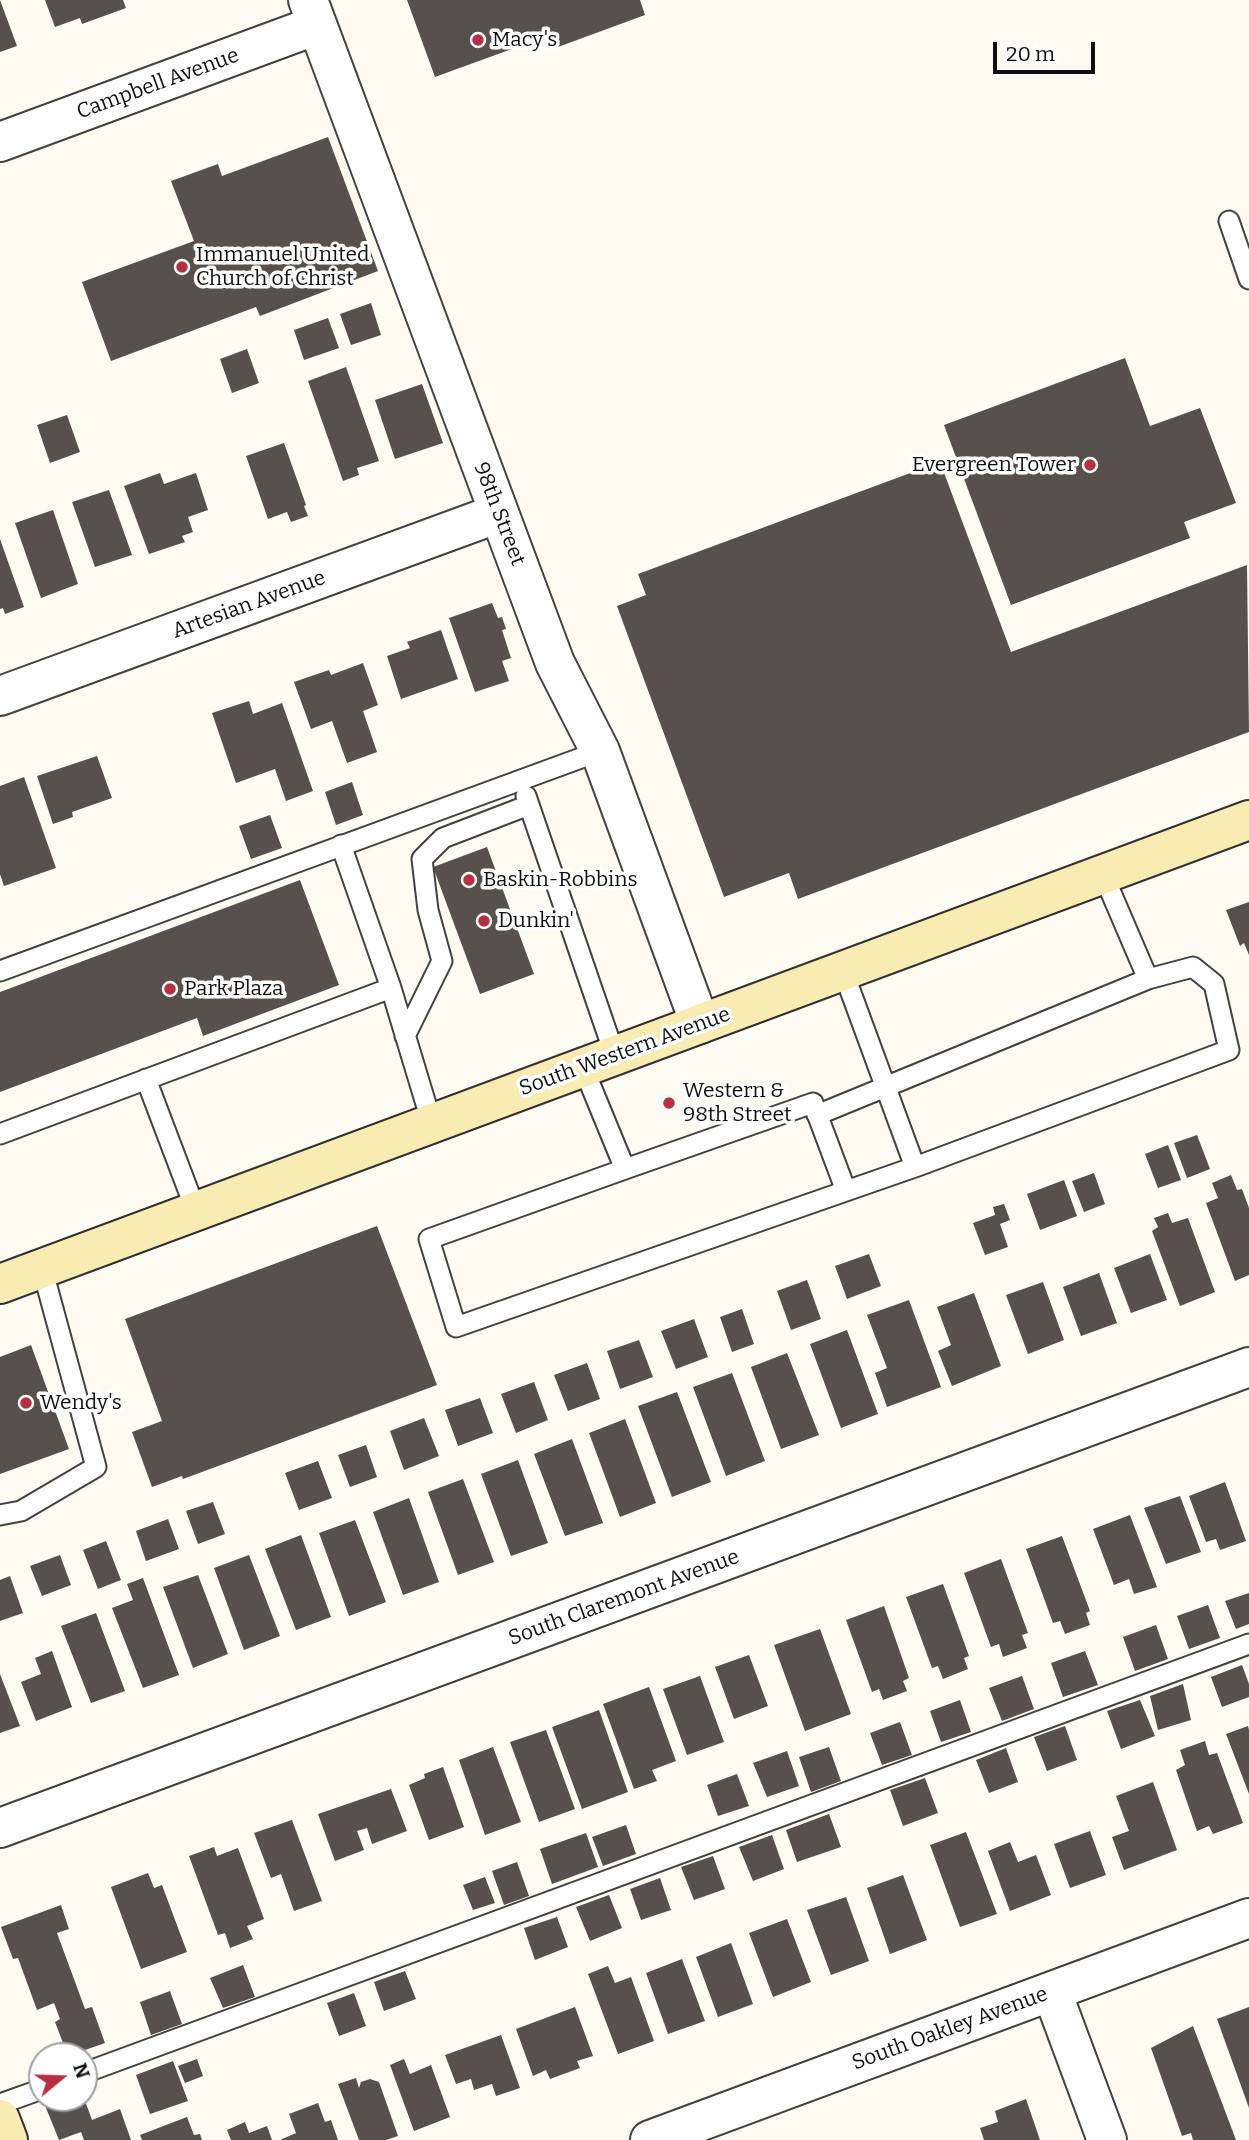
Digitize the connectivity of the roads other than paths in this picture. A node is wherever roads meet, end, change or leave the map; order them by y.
1 (312, 12) edge
2 (0, 142) edge
3 (1228, 221) dead end
4 (1249, 279) edge
5 (499, 513) junction
6 (0, 696) edge
7 (600, 751) junction
8 (520, 779) junction
9 (529, 805) junction
10 (1249, 820) edge
11 (341, 845) junction
12 (1103, 874) junction
13 (0, 971) edge
14 (843, 971) junction
15 (1148, 979) junction
16 (391, 988) junction
17 (700, 1024) junction
18 (405, 1036) junction
19 (599, 1062) junction
20 (146, 1079) junction
21 (885, 1087) junction
22 (817, 1115) junction
23 (432, 1124) junction
24 (0, 1134) edge
25 (915, 1167) junction
26 (625, 1169) junction
27 (846, 1191) junction
28 (197, 1211) junction
29 (41, 1268) junction
30 (0, 1284) edge
31 (1249, 1367) edge
32 (0, 1515) edge
33 (1249, 1644) edge
34 (0, 1828) edge
35 (1249, 1918) edge
36 (1052, 1992) junction
37 (98, 2068) edge
38 (28, 2094) edge
39 (0, 2104) edge
40 (0, 2119) edge
41 (8, 2140) edge
42 (650, 2140) edge
43 (1107, 2140) edge

1 - 2 street, Campbell Avenue
1 - 5 street, 98th Street
3 - 4 lane
5 - 6 street, Artesian Avenue
5 - 7 street, 98th Street
7 - 8 lane
7 - 17 street, 98th Street
8 - 9 lane
8 - 11 lane
9 - 18 lane
9 - 19 lane
10 - 12 main road, South Western Avenue
11 - 13 lane
11 - 16 lane
12 - 14 main road, South Western Avenue
12 - 15 lane
14 - 17 main road, South Western Avenue
14 - 21 lane
15 - 21 lane
15 - 25 lane
16 - 18 lane
16 - 20 lane
17 - 19 main road, South Western Avenue
18 - 23 lane
19 - 23 main road, South Western Avenue
19 - 26 lane
20 - 24 lane
20 - 28 lane
21 - 22 lane
21 - 25 lane
22 - 26 lane
22 - 27 lane
23 - 28 main road, South Western Avenue
25 - 27 lane
26 - 27 lane
28 - 29 main road, South Western Avenue
29 - 30 main road, South Western Avenue
29 - 32 lane
31 - 34 street, South Claremont Avenue
33 - 37 lane
35 - 36 street, South Oakley Avenue
36 - 42 street, South Oakley Avenue
36 - 43 street
38 - 39 lane
40 - 41 main road

